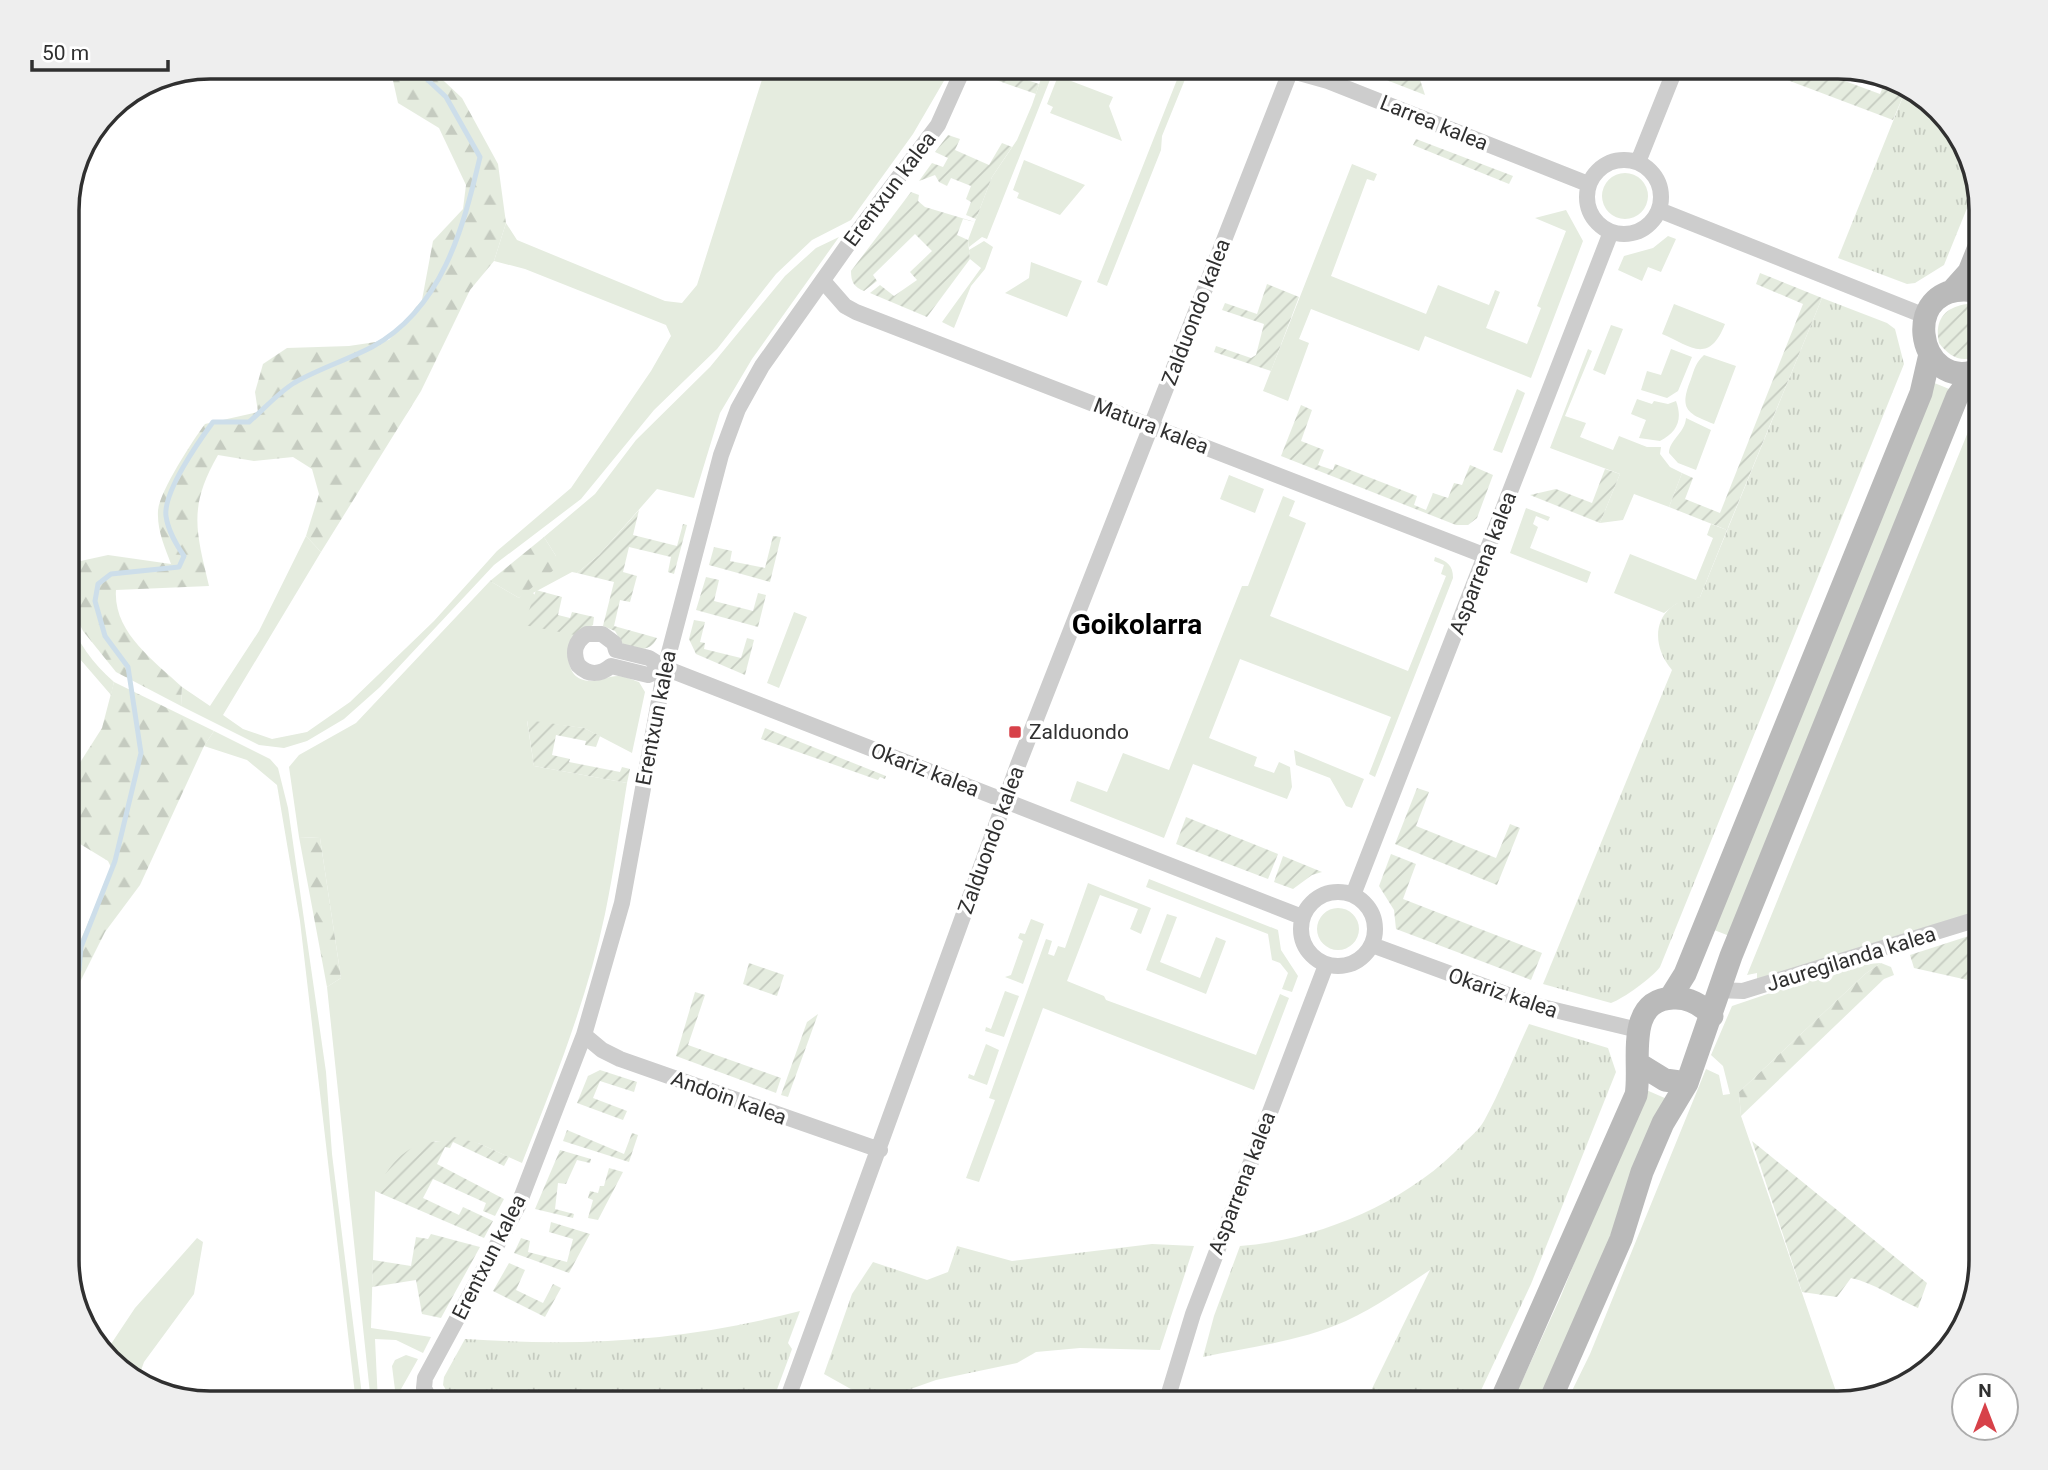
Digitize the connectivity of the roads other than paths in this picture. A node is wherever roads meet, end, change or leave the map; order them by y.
1 (958, 79) edge
2 (1283, 79) edge
3 (1322, 79) edge
4 (1671, 79) edge
5 (1638, 162) junction
6 (1588, 184) junction
7 (1659, 210) junction
8 (1611, 232) junction
9 (1969, 272) edge
10 (824, 282) junction
11 (1969, 289) edge
12 (1952, 291) junction
13 (1926, 316) junction
14 (1930, 354) junction
15 (1969, 371) edge
16 (1969, 382) edge
17 (1151, 426) junction
18 (1486, 556) junction
19 (665, 668) junction
20 (1006, 801) junction
21 (1353, 895) junction
22 (1302, 917) junction
23 (1969, 922) edge
24 (1372, 945) junction
25 (1326, 965) junction
26 (1718, 990) junction
27 (1670, 998) junction
28 (1712, 1016) junction
29 (1638, 1030) junction
30 (584, 1035) junction
31 (1639, 1064) junction
32 (1686, 1083) junction
33 (880, 1150) junction
34 (425, 1391) edge
35 (791, 1391) edge
36 (1170, 1391) edge
37 (1506, 1391) edge
38 (1555, 1391) edge

1 - 10 street, Erentxun kalea
2 - 17 street, Zalduondo kalea
3 - 6 street, Larrea kalea
4 - 5 street
5 - 6 street
5 - 7 street
6 - 8 street
7 - 8 street
7 - 13 street
8 - 18 street, Asparrena kalea
9 - 12 main road
10 - 17 street, Matura kalea
10 - 19 street, Erentxun kalea
11 - 12 main road
12 - 13 main road
13 - 14 main road
14 - 15 main road
14 - 27 main road
16 - 26 main road
17 - 18 street, Matura kalea
17 - 20 street, Zalduondo kalea
18 - 21 street, Asparrena kalea
19 - 19 street, Okariz kalea
19 - 20 street, Okariz kalea
19 - 30 street, Erentxun kalea
20 - 22 street, Okariz kalea
20 - 33 street, Zalduondo kalea
21 - 22 street
21 - 24 street
22 - 25 street
23 - 26 street, Jauregilanda kalea
24 - 25 street
24 - 29 street, Okariz kalea
25 - 36 street, Asparrena kalea
26 - 28 main road
27 - 28 main road
27 - 29 main road
28 - 32 main road
29 - 31 main road
30 - 33 street, Andoin kalea
30 - 34 street, Erentxun kalea
31 - 32 main road
31 - 37 main road
32 - 38 main road
33 - 35 street, Zalduondo kalea

